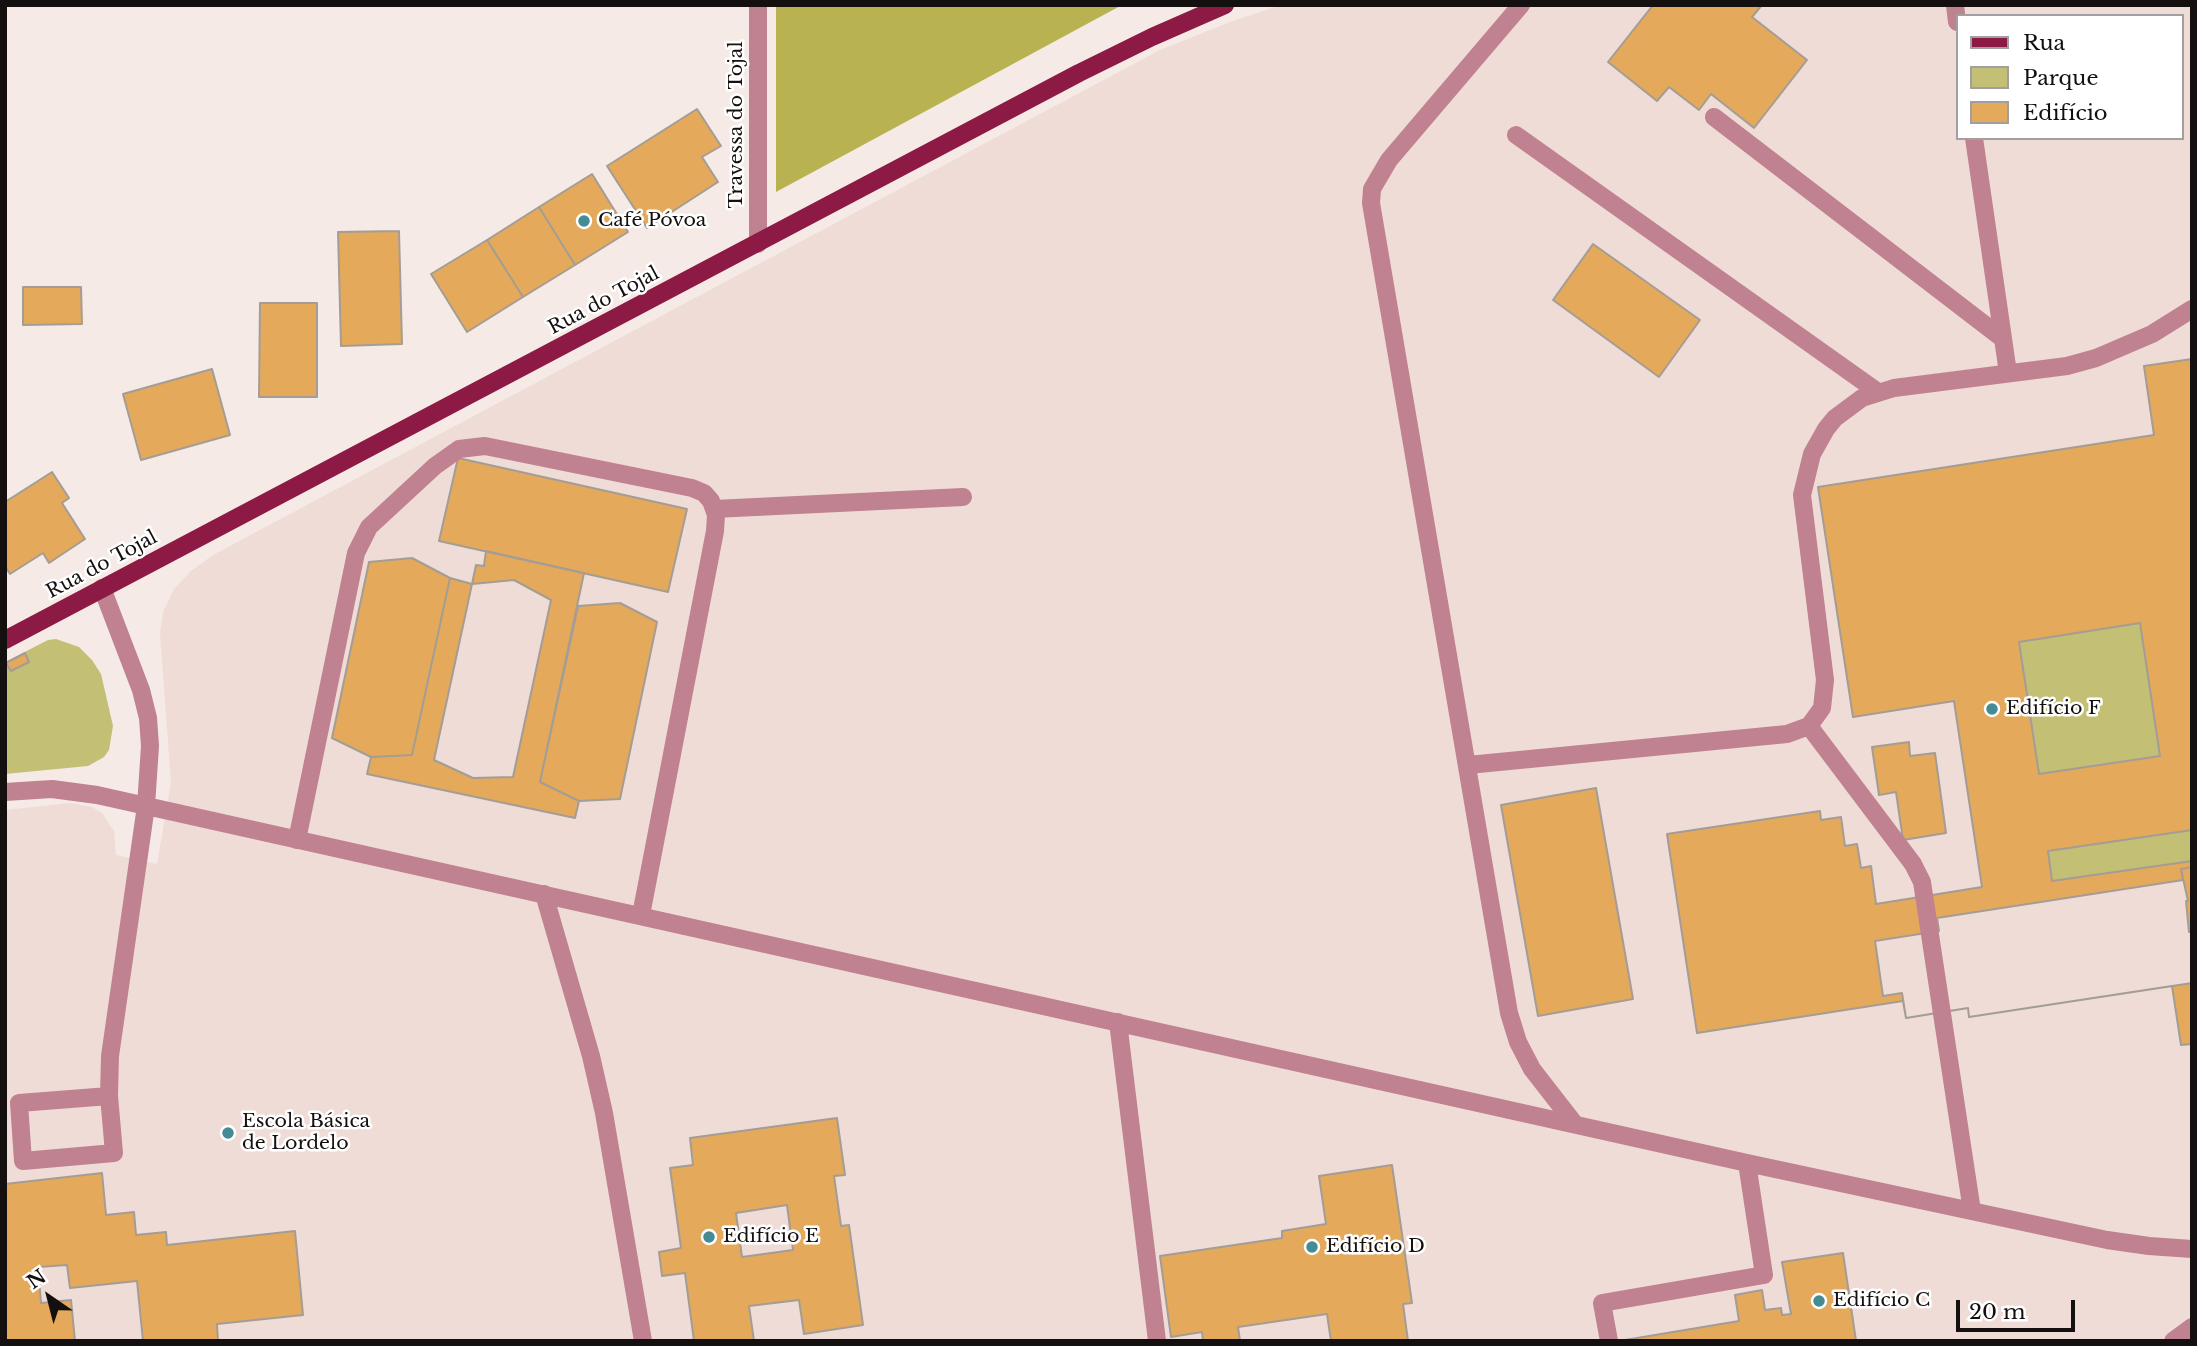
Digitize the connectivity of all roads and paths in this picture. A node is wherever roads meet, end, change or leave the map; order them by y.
1 (758, 5) edge
2 (1225, 5) edge
3 (1521, 5) edge
4 (1714, 117) dead end
5 (1516, 135) dead end
6 (1974, 140) edge
7 (758, 244) junction
8 (2192, 309) edge
9 (2002, 338) junction
10 (2008, 373) junction
11 (1878, 391) junction
12 (963, 497) dead end
13 (714, 509) junction
14 (102, 588) junction
15 (5, 640) edge
16 (1809, 726) junction
17 (1468, 765) junction
18 (5, 792) edge
19 (146, 806) junction
20 (297, 840) junction
21 (544, 894) junction
22 (640, 915) junction
23 (1118, 1022) junction
24 (109, 1096) junction
25 (12, 1104) edge
26 (1574, 1123) junction
27 (1747, 1163) junction
28 (1972, 1211) junction
29 (2192, 1249) edge
30 (2192, 1327) edge
31 (643, 1341) edge
32 (1157, 1341) edge
33 (1609, 1341) edge
34 (2173, 1341) edge

1 - 7 street, Travessa do Tojal
2 - 7 main road, Rua do Tojal
3 - 17 street
4 - 9 street
5 - 11 street
6 - 9 street
7 - 14 main road, Rua do Tojal
8 - 10 street
9 - 10 street
10 - 11 street
11 - 16 street
12 - 13 street
13 - 20 street
13 - 22 street
14 - 15 main road, Rua do Tojal
14 - 19 street
16 - 17 street
16 - 28 street
17 - 26 street
18 - 19 street
19 - 20 street
19 - 24 street
20 - 21 street
21 - 22 street
21 - 31 street
22 - 23 street
23 - 26 street
23 - 32 street
24 - 25 street
24 - 25 street
26 - 27 street
27 - 28 street
27 - 33 street
28 - 29 street
30 - 34 street

